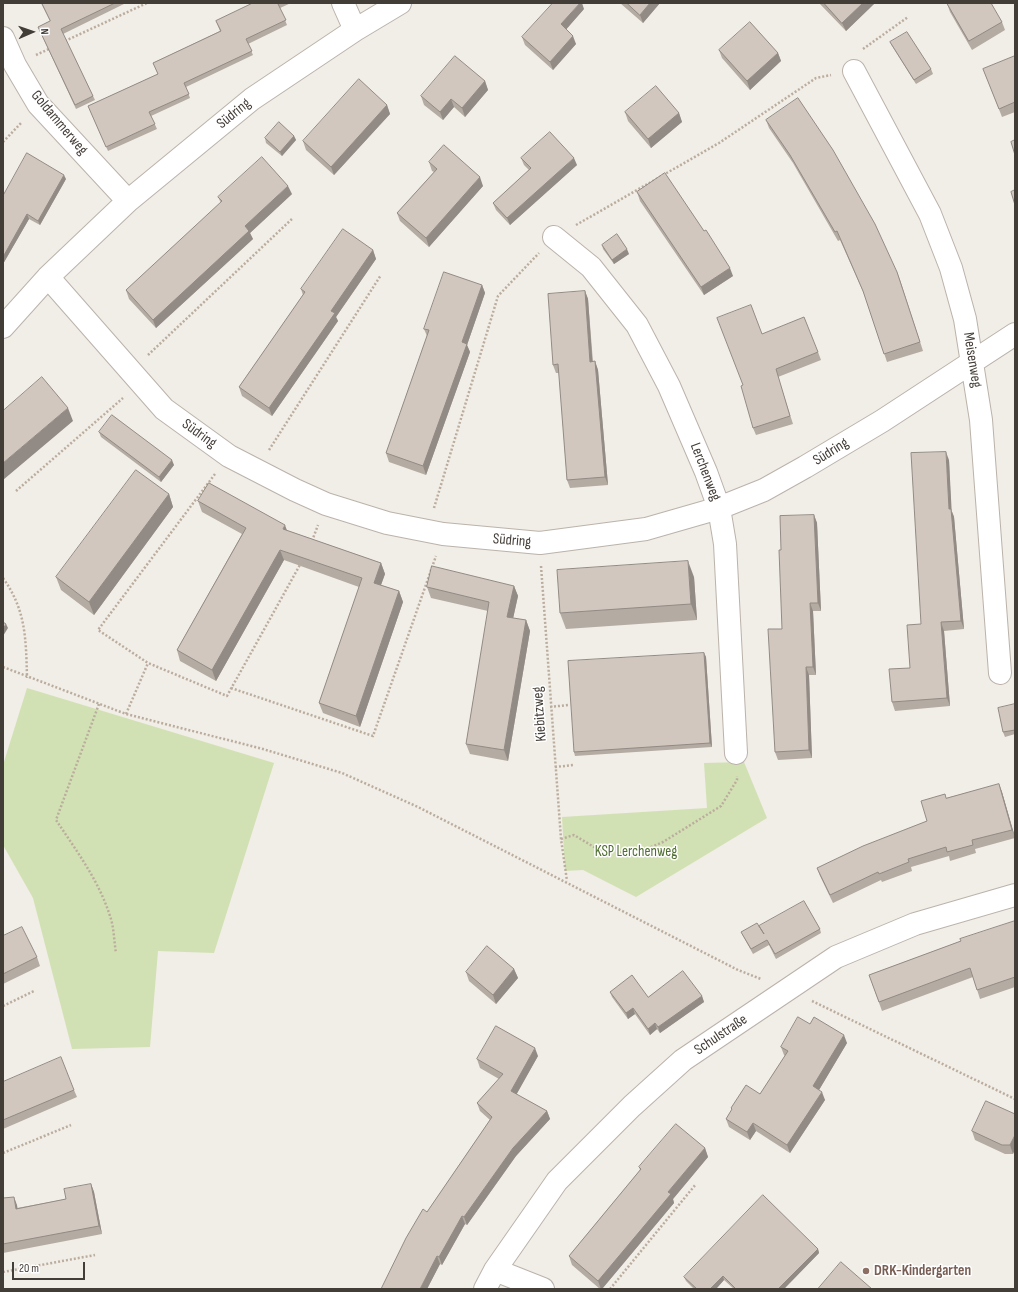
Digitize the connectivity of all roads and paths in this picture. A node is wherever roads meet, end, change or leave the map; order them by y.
1 (147, 3) edge
2 (343, 3) edge
3 (400, 3) edge
4 (908, 17) dead end
5 (355, 30) junction
6 (3, 38) edge
7 (60, 44) edge
8 (854, 71) junction
9 (128, 201) junction
10 (293, 218) dead end
11 (554, 237) junction
12 (380, 275) dead end
13 (48, 277) junction
14 (3, 327) edge
15 (1015, 334) edge
16 (152, 351) dead end
17 (973, 360) junction
18 (140, 384) junction
19 (275, 440) dead end
20 (229, 456) junction
21 (16, 491) dead end
22 (439, 491) dead end
23 (326, 504) junction
24 (719, 508) junction
25 (443, 534) junction
26 (540, 543) junction
27 (309, 548) edge
28 (302, 562) edge
29 (3, 578) edge
30 (148, 663) junction
31 (3, 667) edge
32 (1000, 673) dead end
33 (27, 678) junction
34 (231, 688) junction
35 (99, 704) junction
36 (568, 705) dead end
37 (550, 707) junction
38 (126, 714) junction
39 (736, 753) joint
40 (574, 765) dead end
41 (555, 767) junction
42 (561, 839) junction
43 (1015, 895) edge
44 (116, 953) dead end
45 (34, 991) dead end
46 (3, 1006) edge
47 (71, 1125) dead end
48 (3, 1153) edge
49 (696, 1184) dead end
50 (95, 1255) dead end
51 (3, 1272) edge
52 (490, 1280) edge
53 (543, 1289) edge
54 (610, 1289) edge

1 - 7 path
2 - 5 street
3 - 5 street, Südring
4 - 8 path
5 - 9 street, Südring
6 - 9 street, Goldammerweg
8 - 11 path
8 - 17 street, Meisenweg
9 - 13 street, Südring
10 - 16 path
11 - 22 path
11 - 24 street, Lerchenweg
12 - 19 path
13 - 14 street, Südring
13 - 18 street, Südring
15 - 17 street, Südring
17 - 24 street, Südring
17 - 32 street, Meisenweg
18 - 20 street, Südring
18 - 21 path
20 - 23 street, Südring
20 - 30 path
23 - 25 street, Südring
23 - 27 path
24 - 26 street, Südring
24 - 39 street, Lerchenweg
25 - 26 street, Südring
25 - 34 path
26 - 37 path, Kiebitzweg
28 - 34 path
29 - 33 path
30 - 34 path
30 - 38 path
31 - 33 path
33 - 35 path
35 - 38 path
35 - 44 path
36 - 37 path
37 - 41 path, Kiebitzweg
38 - 42 path, Kiebitzweg
39 - 42 path
40 - 41 path
41 - 42 path, Kiebitzweg
43 - 52 street, Schulstraße
45 - 46 path
47 - 48 path
49 - 54 path
50 - 51 path
52 - 53 street, Schulstraße

